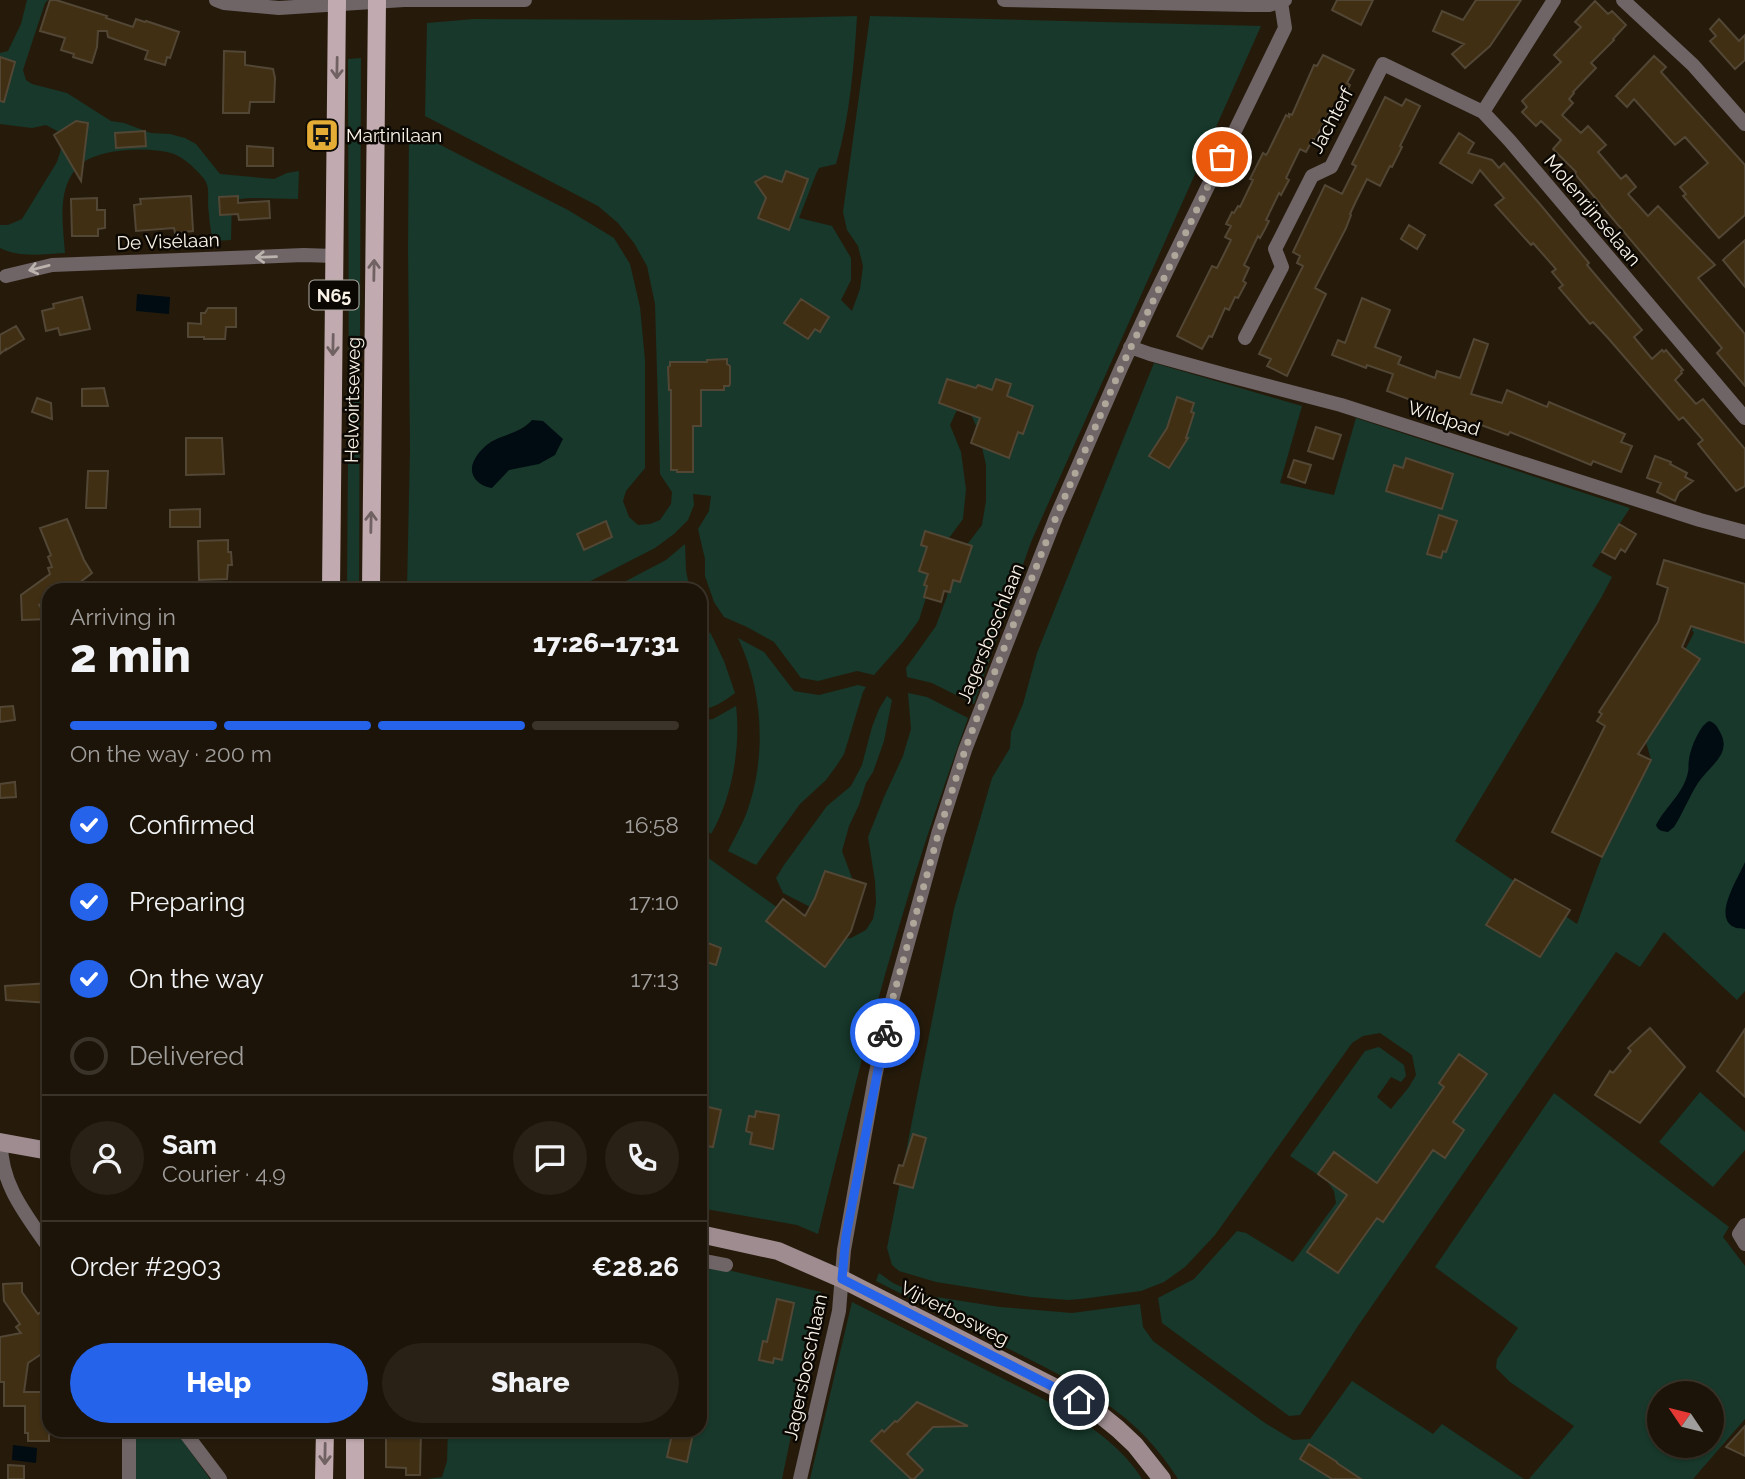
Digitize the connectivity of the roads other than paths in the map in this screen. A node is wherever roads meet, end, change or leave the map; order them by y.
1 (216, 0) edge
2 (525, 0) edge
3 (1004, 0) edge
4 (1554, 0) edge
5 (1623, 0) edge
6 (377, 1) edge
7 (1283, 1) edge
8 (337, 3) edge
9 (1383, 64) joint
10 (1482, 112) junction
11 (1745, 124) edge
12 (334, 256) junction
13 (2, 276) edge
14 (1245, 338) dead end
15 (1130, 347) junction
16 (1745, 418) edge
17 (1745, 531) edge
18 (331, 583) edge
19 (371, 583) edge
20 (1, 1142) edge
21 (42, 1150) edge
22 (1745, 1225) edge
23 (707, 1236) edge
24 (42, 1238) edge
25 (1745, 1244) edge
26 (707, 1261) edge
27 (726, 1265) dead end
28 (842, 1279) junction
29 (129, 1437) edge
30 (188, 1437) edge
31 (325, 1437) edge
32 (355, 1437) edge
33 (129, 1479) edge
34 (220, 1479) edge
35 (324, 1479) edge
36 (355, 1479) edge
37 (800, 1479) edge
38 (1162, 1479) edge

1 - 8 street
2 - 6 street
3 - 7 street
4 - 10 street
5 - 11 street
6 - 8 street
19 -> 6 main road, Helvoirtseweg / N65
7 - 15 street, Jagersboschlaan
8 -> 12 main road, Helvoirtseweg / N65
9 - 10 street, Molenrijnselaan
9 - 14 street, Jachterf
10 - 16 street, Molenrijnselaan
12 -> 13 street, De Visélaan
12 -> 18 main road, Helvoirtseweg / N65
15 - 17 street, Wildpad
15 - 28 street, Jagersboschlaan
20 - 21 main road
20 - 24 street
22 - 25 street
23 - 28 main road, Vijverbosweg
26 - 27 street
28 - 37 street, Jagersboschlaan
28 - 38 main road, Vijverbosweg
29 - 33 street
30 - 34 street
31 -> 35 main road
32 - 36 main road

